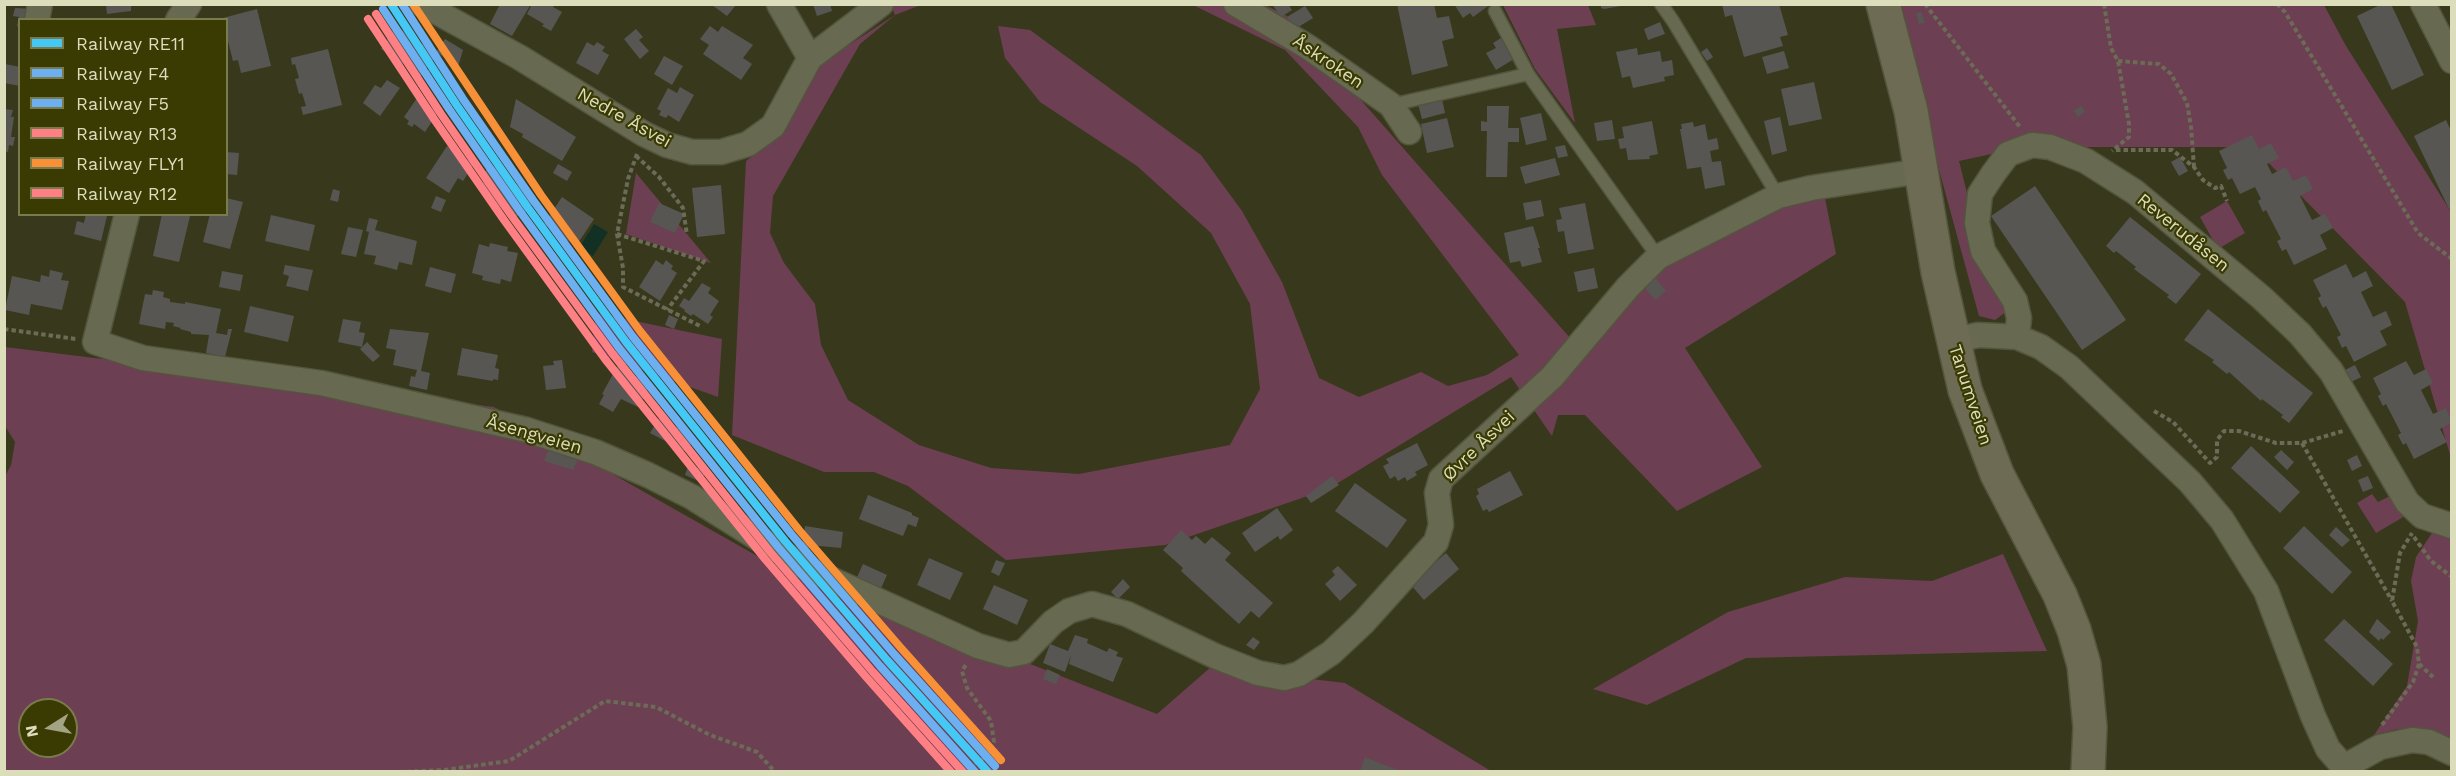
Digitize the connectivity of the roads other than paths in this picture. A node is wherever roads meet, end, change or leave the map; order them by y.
1 (189, 4) edge
2 (779, 4) edge
3 (881, 4) edge
4 (1236, 4) edge
5 (1661, 4) edge
6 (1883, 4) edge
7 (2423, 4) edge
8 (433, 7) edge
9 (1495, 11) dead end
10 (179, 18) edge
11 (810, 58) junction
12 (2451, 62) edge
13 (1528, 74) junction
14 (1391, 105) junction
15 (1409, 132) dead end
16 (1921, 171) junction
17 (1778, 196) junction
18 (126, 216) edge
19 (1658, 257) junction
20 (2017, 337) junction
21 (1952, 341) junction
22 (2451, 526) edge
23 (1024, 652) joint
24 (2451, 753) edge
25 (2345, 770) edge
26 (2088, 771) edge

1 - 10 street
2 - 11 street
3 - 11 street
4 - 14 street, Åskroken
5 - 17 lane
6 - 16 main road, Tanumveien
7 - 12 street
8 - 11 street, Nedre Åsvei
9 - 13 lane
13 - 14 lane
13 - 19 lane
14 - 15 street, Åskroken
16 - 17 street, Øvre Åsvei
16 - 21 main road, Tanumveien
17 - 19 street, Øvre Åsvei
18 - 23 street, Åsengveien
19 - 23 street, Øvre Åsvei
20 - 21 street
20 - 22 street, Reverudåsen
20 - 25 street
21 - 26 main road, Tanumveien
24 - 25 street

